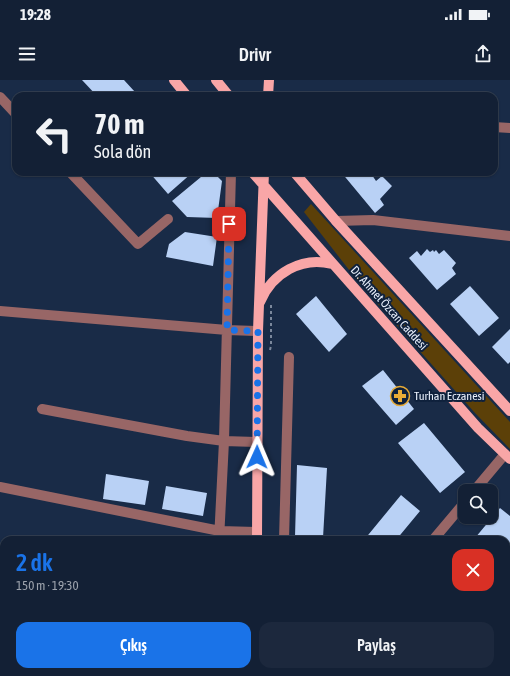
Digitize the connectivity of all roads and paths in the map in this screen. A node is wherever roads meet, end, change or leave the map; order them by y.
1 (174, 80) edge
2 (216, 80) edge
3 (269, 80) edge
4 (184, 92) edge
5 (226, 92) edge
6 (268, 92) edge
7 (0, 97) edge
8 (12, 110) edge
9 (498, 127) edge
10 (510, 128) edge
11 (74, 176) edge
12 (231, 176) edge
13 (255, 176) edge
14 (264, 176) edge
15 (297, 176) edge
16 (263, 186) junction
17 (168, 219) dead end
18 (336, 221) junction
19 (510, 236) edge
20 (332, 264) junction
21 (271, 302) dead end
22 (259, 305) junction
23 (0, 311) edge
24 (227, 330) junction
25 (258, 331) junction
26 (268, 353) dead end
27 (289, 358) dead end
28 (42, 409) dead end
29 (510, 411) edge
30 (224, 441) junction
31 (257, 442) junction
32 (507, 457) edge
33 (481, 484) edge
34 (0, 487) edge
35 (458, 510) edge
36 (219, 536) edge
37 (256, 536) edge
38 (284, 536) edge
39 (436, 536) edge

1 - 4 main road
2 - 5 main road
3 - 6 main road
7 - 8 street
9 - 10 street
11 - 17 street
12 - 24 street
13 - 16 main road, Dr. Ahmet Özcan Caddesi
14 - 16 main road
15 - 18 main road, Dr. Ahmet Özcan Caddesi
16 - 20 main road, Dr. Ahmet Özcan Caddesi
16 - 22 main road
18 - 19 street
18 - 29 main road, Dr. Ahmet Özcan Caddesi
20 - 22 main road
20 - 32 main road, Dr. Ahmet Özcan Caddesi
21 - 26 path
22 - 25 main road
23 - 24 street
24 - 25 street
24 - 30 street
25 - 31 main road
27 - 38 street
28 - 30 street
30 - 31 street
30 - 36 street
31 - 37 main road
32 - 33 street
34 - 36 street
35 - 39 street
36 - 37 street

